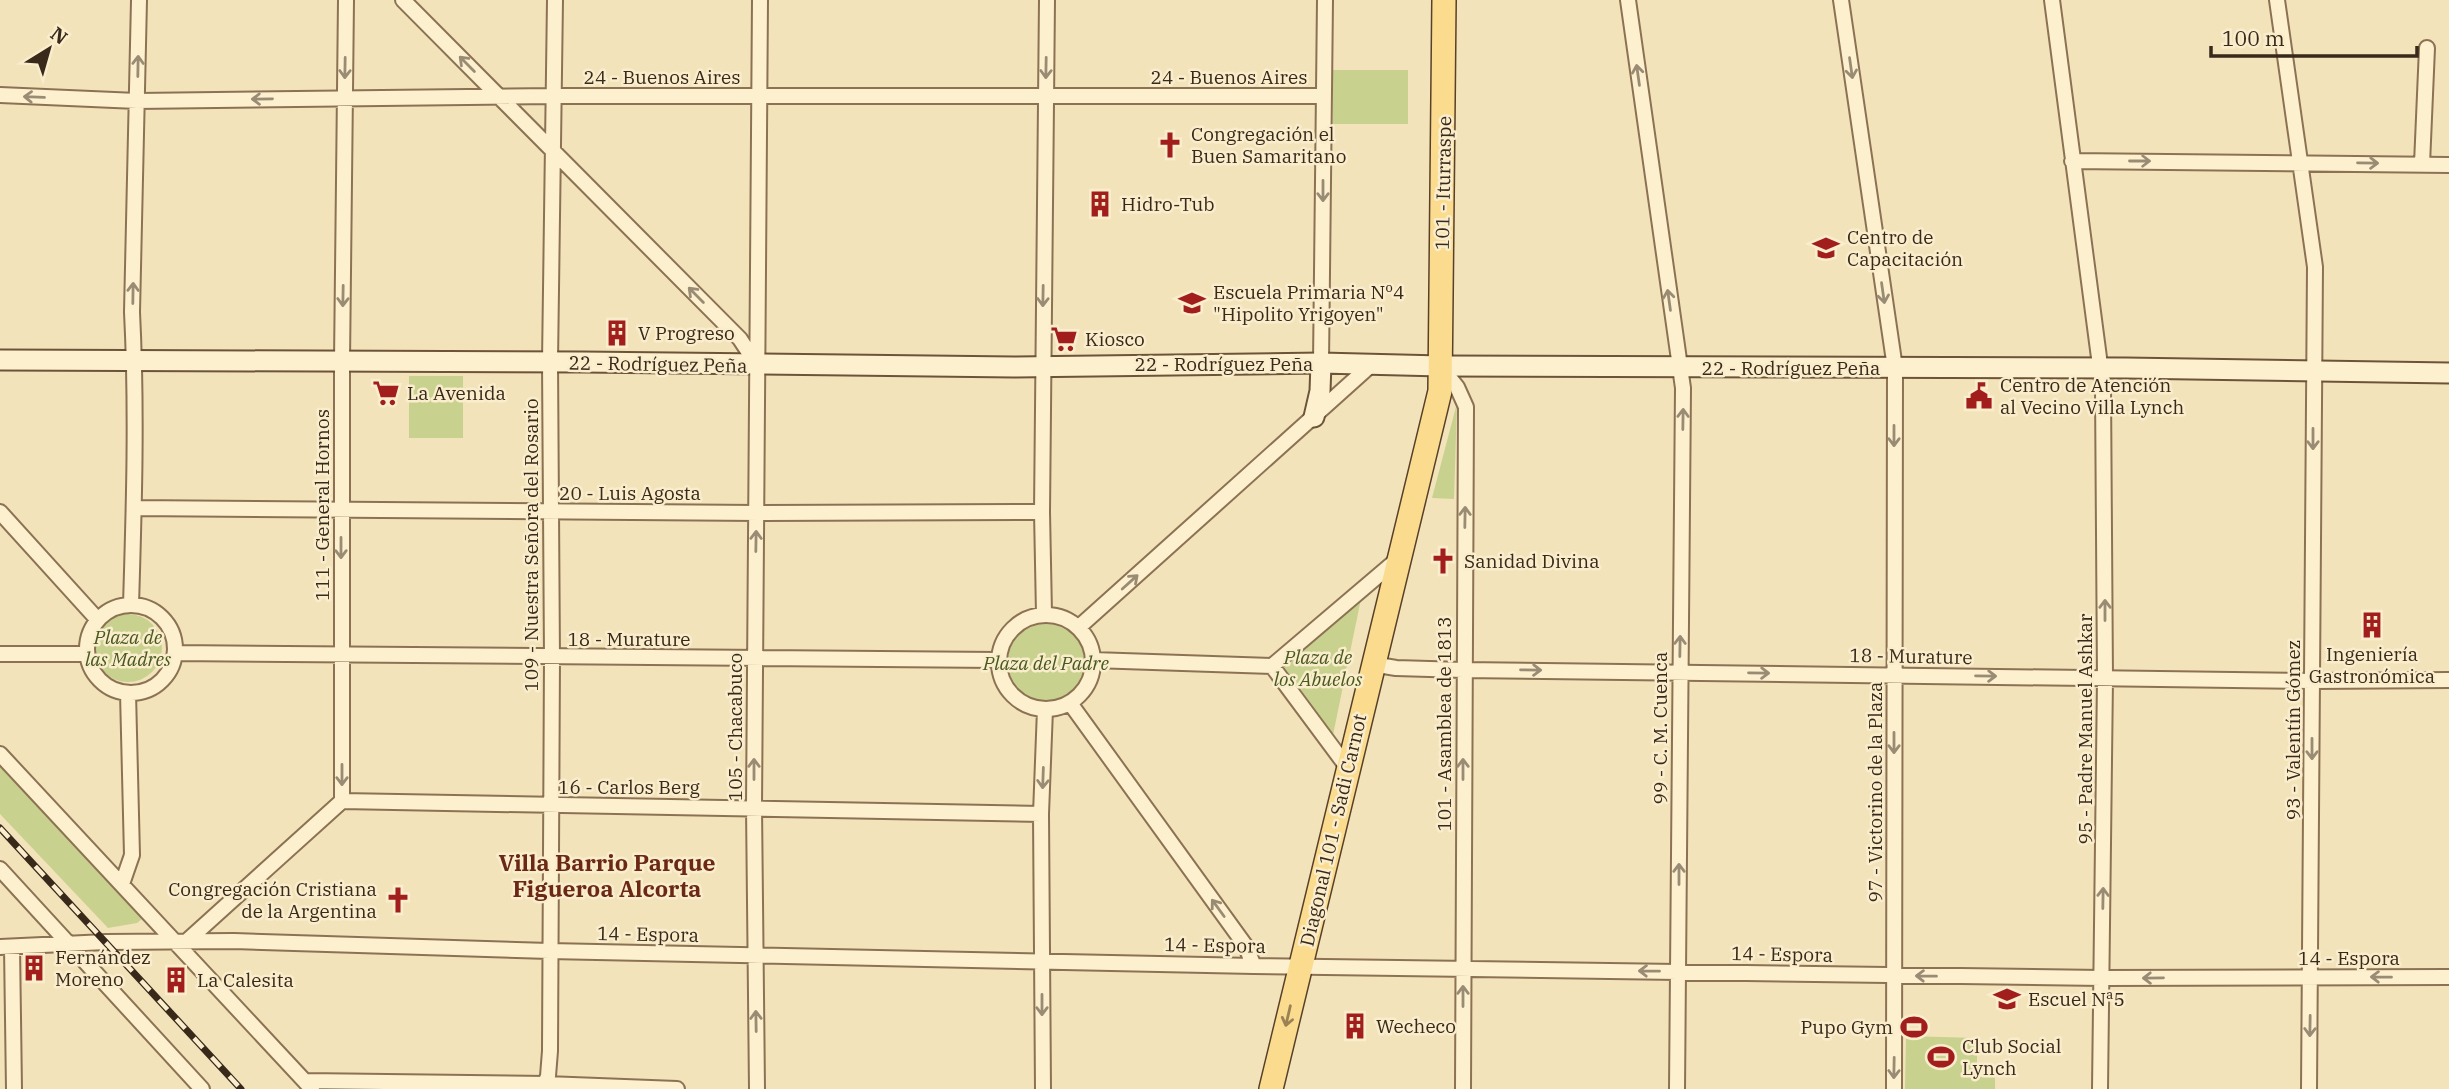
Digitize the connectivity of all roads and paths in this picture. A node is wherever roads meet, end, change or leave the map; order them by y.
1 (139, 0) edge
2 (346, 0) edge
3 (403, 0) edge
4 (555, 0) edge
5 (760, 0) edge
6 (1047, 0) edge
7 (1325, 0) edge
8 (1444, 0) edge
9 (1628, 0) edge
10 (1841, 0) edge
11 (2052, 0) edge
12 (2277, 0) edge
13 (2427, 48) dead end
14 (0, 95) edge
15 (554, 96) junction
16 (759, 96) junction
17 (1045, 96) junction
18 (1323, 96) junction
19 (501, 97) junction
20 (345, 98) junction
21 (137, 101) junction
22 (554, 151) junction
23 (2072, 160) junction
24 (2300, 162) junction
25 (2423, 163) junction
26 (2449, 165) edge
27 (0, 360) edge
28 (135, 361) junction
29 (342, 362) junction
30 (550, 362) junction
31 (1321, 363) junction
32 (1371, 364) junction
33 (757, 365) junction
34 (1441, 366) junction
35 (1043, 367) junction
36 (1681, 367) junction
37 (1895, 368) junction
38 (2102, 369) junction
39 (2314, 370) junction
40 (2449, 373) edge
41 (1314, 417) junction
42 (134, 508) junction
43 (341, 509) junction
44 (551, 511) junction
45 (0, 512) edge
46 (1042, 512) junction
47 (757, 513) junction
48 (1400, 557) junction
49 (131, 605) junction
50 (1044, 614) junction
51 (97, 619) junction
52 (1079, 627) junction
53 (175, 653) junction
54 (0, 654) edge
55 (87, 654) junction
56 (341, 655) junction
57 (552, 658) junction
58 (755, 659) junction
59 (998, 660) junction
60 (1093, 660) junction
61 (1373, 664) junction
62 (1272, 666) junction
63 (1463, 670) junction
64 (1680, 672) junction
65 (1894, 674) junction
66 (2105, 679) junction
67 (2449, 680) edge
68 (2313, 681) junction
69 (128, 693) junction
70 (1070, 703) junction
71 (1045, 709) junction
72 (0, 754) edge
73 (1348, 767) junction
74 (342, 801) junction
75 (549, 806) junction
76 (754, 807) junction
77 (1041, 814) junction
78 (0, 869) edge
79 (122, 884) junction
80 (181, 942) junction
81 (69, 945) junction
82 (6, 947) edge
83 (549, 951) junction
84 (755, 956) junction
85 (1042, 960) junction
86 (1254, 965) junction
87 (1300, 966) junction
88 (1463, 968) junction
89 (1678, 971) junction
90 (1895, 976) junction
91 (2311, 976) junction
92 (2102, 978) junction
93 (2449, 978) edge
94 (309, 1085) edge
95 (545, 1086) edge
96 (14, 1089) edge
97 (202, 1089) edge
98 (677, 1089) edge
99 (757, 1089) edge
100 (1042, 1089) edge
101 (1271, 1089) edge
102 (1463, 1089) edge
103 (1677, 1089) edge
104 (1894, 1089) edge
105 (2100, 1089) edge
106 (2309, 1089) edge

21 -> 1 street
2 -> 20 street, 111 - General Hornos
19 -> 3 street
4 - 15 street, 109 - Nuestra Señora del Rosario
5 - 16 street, 105 - Chacabuco
6 -> 17 street
7 - 18 street
8 - 34 main road, 101 - Iturraspe
36 -> 9 street, 99 - C. M. Cuenca
10 -> 37 street, 97 - Victorino de la Plaza
11 - 23 street, 95 - Padre Manuel Ashkar
12 - 24 street, 93 - Valentín Gómez
13 - 25 street
21 -> 14 street, 24 - Buenos Aires
15 - 16 street, 24 - Buenos Aires
15 - 19 street, 24 - Buenos Aires
15 - 22 street, 109 - Nuestra Señora del Rosario
16 - 17 street, 24 - Buenos Aires
16 - 33 street, 105 - Chacabuco
17 - 18 street, 24 - Buenos Aires
17 -> 35 street
18 -> 31 street
19 - 20 street, 24 - Buenos Aires
19 - 22 street
20 -> 21 street, 24 - Buenos Aires
20 -> 29 street, 111 - General Hornos
28 -> 21 street
22 - 30 street, 109 - Nuestra Señora del Rosario
33 -> 22 street
23 -> 24 street
23 - 38 street, 95 - Padre Manuel Ashkar
24 -> 25 street
24 - 39 street, 93 - Valentín Gómez
25 - 26 street
27 - 28 street, 22 - Rodríguez Peña
28 - 29 street, 22 - Rodríguez Peña
28 - 42 street
29 - 30 street, 22 - Rodríguez Peña
29 - 43 street, 111 - General Hornos
30 - 33 street, 22 - Rodríguez Peña
30 - 44 street, 109 - Nuestra Señora del Rosario
31 - 32 street, 22 - Rodríguez Peña
31 - 35 street, 22 - Rodríguez Peña
31 - 41 street
32 - 34 street, 22 - Rodríguez Peña
32 - 41 street
33 - 35 street, 22 - Rodríguez Peña
33 - 47 street, 105 - Chacabuco
34 - 36 street, 22 - Rodríguez Peña
34 - 48 main road, Diagonal 101 - Sadi Carnot
63 -> 34 street, 101 - Asamblea de 1813
35 - 46 street
36 - 37 street, 22 - Rodríguez Peña
64 -> 36 street, 99 - C. M. Cuenca
37 - 38 street, 22 - Rodríguez Peña
37 -> 65 street, 97 - Victorino de la Plaza
38 - 39 street, 22 - Rodríguez Peña
66 -> 38 street, 95 - Padre Manuel Ashkar
39 - 40 street, 22 - Rodríguez Peña
39 -> 68 street, 93 - Valentín Gómez
52 -> 41 street
42 - 43 street, 20 - Luis Agosta
42 - 49 street
43 - 44 street, 20 - Luis Agosta
43 -> 56 street, 111 - General Hornos
44 - 47 street, 20 - Luis Agosta
44 - 57 street, 109 - Nuestra Señora del Rosario
45 - 51 street
46 - 47 street, 20 - Luis Agosta
46 - 50 street
58 -> 47 street, 105 - Chacabuco
48 - 61 main road, Diagonal 101 - Sadi Carnot
48 - 62 street
49 - 51 street
49 - 53 street
50 - 52 street
50 - 59 street
51 - 55 street
52 - 60 street
53 - 56 street, 18 - Murature
53 - 69 street
54 - 55 street
55 - 69 street
56 - 57 street, 18 - Murature
56 -> 74 street, 111 - General Hornos
57 - 58 street, 18 - Murature
57 - 75 street, 109 - Nuestra Señora del Rosario
58 - 59 street, 18 - Murature
76 -> 58 street, 105 - Chacabuco
59 - 71 street
60 - 62 street
60 - 70 street
61 - 63 street, 18 - Murature
61 - 73 main road, Diagonal 101 - Sadi Carnot
62 - 73 street
63 -> 64 street, 18 - Murature
88 -> 63 street, 101 - Asamblea de 1813
64 -> 65 street, 18 - Murature
89 -> 64 street, 99 - C. M. Cuenca
65 -> 66 street, 18 - Murature
65 -> 90 street, 97 - Victorino de la Plaza
66 - 68 street, 18 - Murature
92 -> 66 street, 95 - Padre Manuel Ashkar
67 - 68 street, 18 - Murature
68 -> 91 street, 93 - Valentín Gómez
69 - 79 street
70 - 71 street
86 -> 70 street
71 -> 77 street
72 - 79 street
73 - 87 main road, Diagonal 101 - Sadi Carnot
74 - 75 street, 16 - Carlos Berg
74 - 80 street
75 - 76 street, 16 - Carlos Berg
75 - 83 street, 109 - Nuestra Señora del Rosario
76 - 77 street, 16 - Carlos Berg
76 - 84 street, 105 - Chacabuco
77 - 85 street
78 - 81 street
79 - 80 street
80 - 81 street, 14 - Espora
80 - 83 street, 14 - Espora
80 - 94 street
81 - 82 street, 14 - Espora
81 - 97 street
82 - 96 street
83 - 84 street, 14 - Espora
83 - 95 street, 109 - Nuestra Señora del Rosario
84 - 85 street, 14 - Espora
99 -> 84 street, 105 - Chacabuco
85 - 86 street, 14 - Espora
85 -> 100 street
86 - 87 street, 14 - Espora
87 - 88 street, 14 - Espora
87 -> 101 main road, Diagonal 101 - Sadi Carnot
89 -> 88 street, 14 - Espora
102 -> 88 street, 101 - Asamblea de 1813
89 - 90 street, 14 - Espora
89 - 103 street, 99 - C. M. Cuenca
92 -> 90 street, 14 - Espora
90 -> 104 street, 97 - Victorino de la Plaza
91 -> 92 street, 14 - Espora
93 -> 91 street, 14 - Espora
91 -> 106 street, 93 - Valentín Gómez
92 - 105 street, 95 - Padre Manuel Ashkar
94 - 95 street
95 - 98 street

